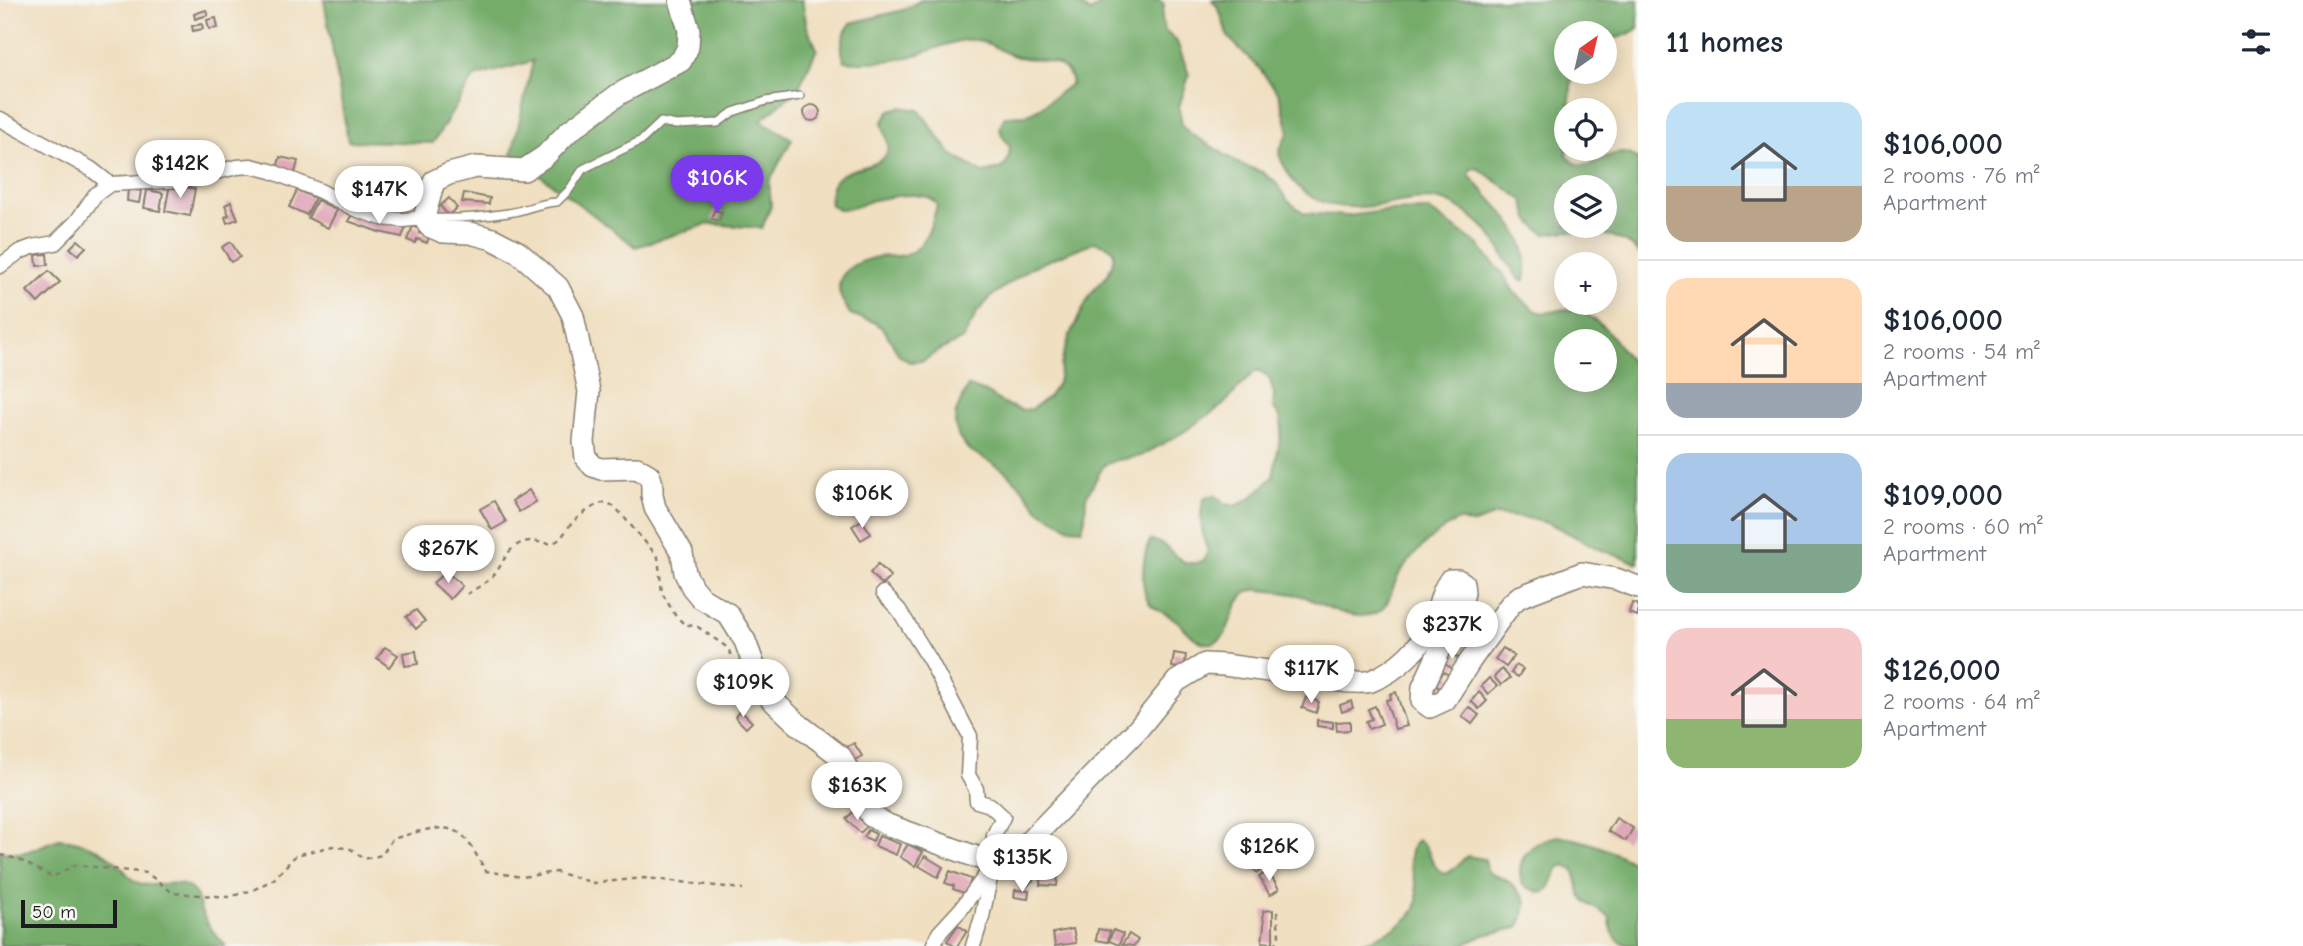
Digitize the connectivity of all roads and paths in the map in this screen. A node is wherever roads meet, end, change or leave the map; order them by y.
1 (680, 0) edge
2 (800, 96) dead end
3 (0, 119) edge
4 (110, 184) junction
5 (424, 218) junction
6 (0, 266) edge
7 (1638, 587) edge
8 (883, 593) dead end
9 (467, 594) dead end
10 (733, 658) dead end
11 (0, 855) edge
12 (993, 863) junction
13 (743, 889) dead end
14 (1277, 911) dead end
15 (933, 946) edge
16 (973, 946) edge
17 (1275, 946) edge

1 - 5 main road
2 - 5 lane
3 - 4 street
4 - 5 street
4 - 6 street
5 - 12 main road
7 - 12 main road
8 - 12 street
9 - 10 path
11 - 13 path
12 - 15 street
12 - 16 street
14 - 17 path

